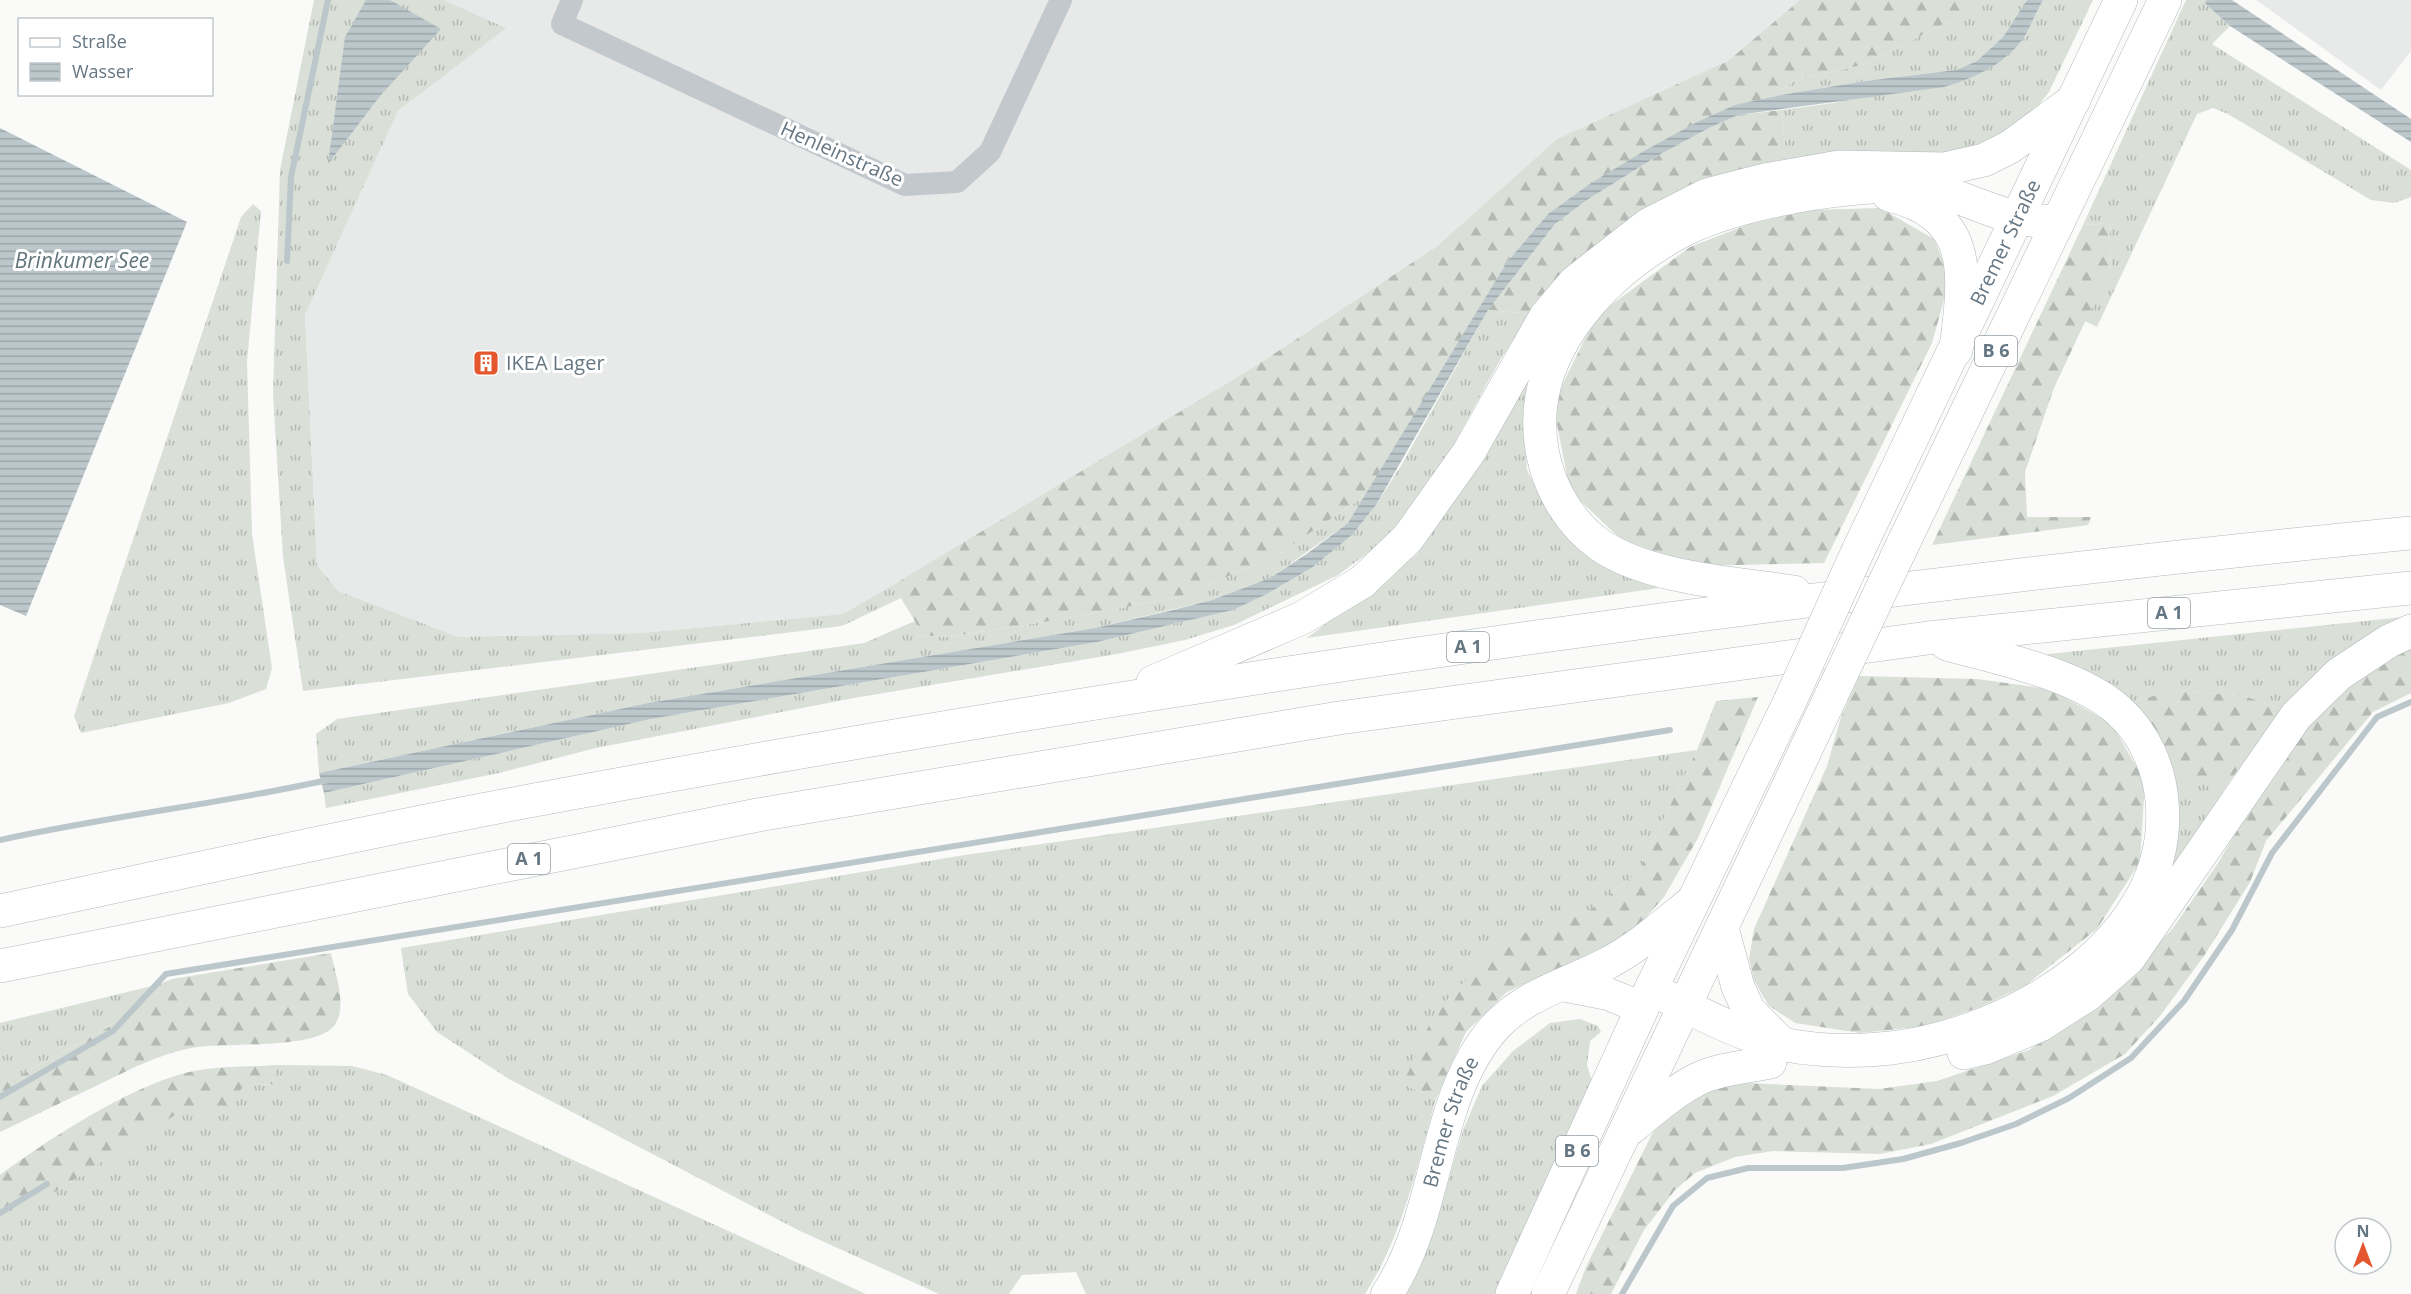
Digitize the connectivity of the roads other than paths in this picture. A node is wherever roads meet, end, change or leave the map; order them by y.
1 (572, 0) edge
2 (1061, 0) edge
3 (2121, 0) edge
4 (2165, 0) edge
5 (2074, 100) junction
6 (1944, 169) junction
7 (1851, 190) junction
8 (2022, 209) junction
9 (2058, 222) junction
10 (1956, 350) junction
11 (2411, 533) edge
12 (2411, 588) edge
13 (1829, 597) junction
14 (2411, 632) edge
15 (1928, 638) junction
16 (1108, 702) junction
17 (1694, 900) junction
18 (0, 910) edge
19 (1722, 928) junction
20 (0, 966) edge
21 (1573, 980) junction
22 (1647, 999) junction
23 (1680, 1015) junction
24 (1775, 1053) junction
25 (1623, 1135) junction
26 (1387, 1294) edge
27 (1512, 1294) edge
28 (1548, 1294) edge

1 - 2 street, Henleinstraße
3 - 5 main road, Bremer Straße / B 6
4 - 9 main road, Bremer Straße / B 6
5 - 6 main road
5 - 8 main road, Bremer Straße / B 6
6 - 8 main road
6 - 16 main road
7 - 8 main road
7 - 10 main road
7 - 13 main road
8 - 9 main road
8 - 10 main road, Bremer Straße / B 6
9 - 19 main road, Bremer Straße / B 6, bridge
10 - 17 main road, Bremer Straße / B 6, bridge
11 - 13 main road, A 1
12 - 15 main road, A 1
13 - 16 main road, A 1
14 - 24 main road
15 - 20 main road, A 1
15 - 24 main road
16 - 18 main road, A 1
17 - 21 street, Bremer Straße
17 - 22 main road, B 6
19 - 23 main road, B 6
19 - 24 main road
21 - 22 street, Bremer Straße
21 - 26 street, Bremer Straße
22 - 23 main road
22 - 27 main road, B 6
23 - 24 main road
23 - 25 main road, B 6
24 - 25 main road
25 - 28 main road, B 6

